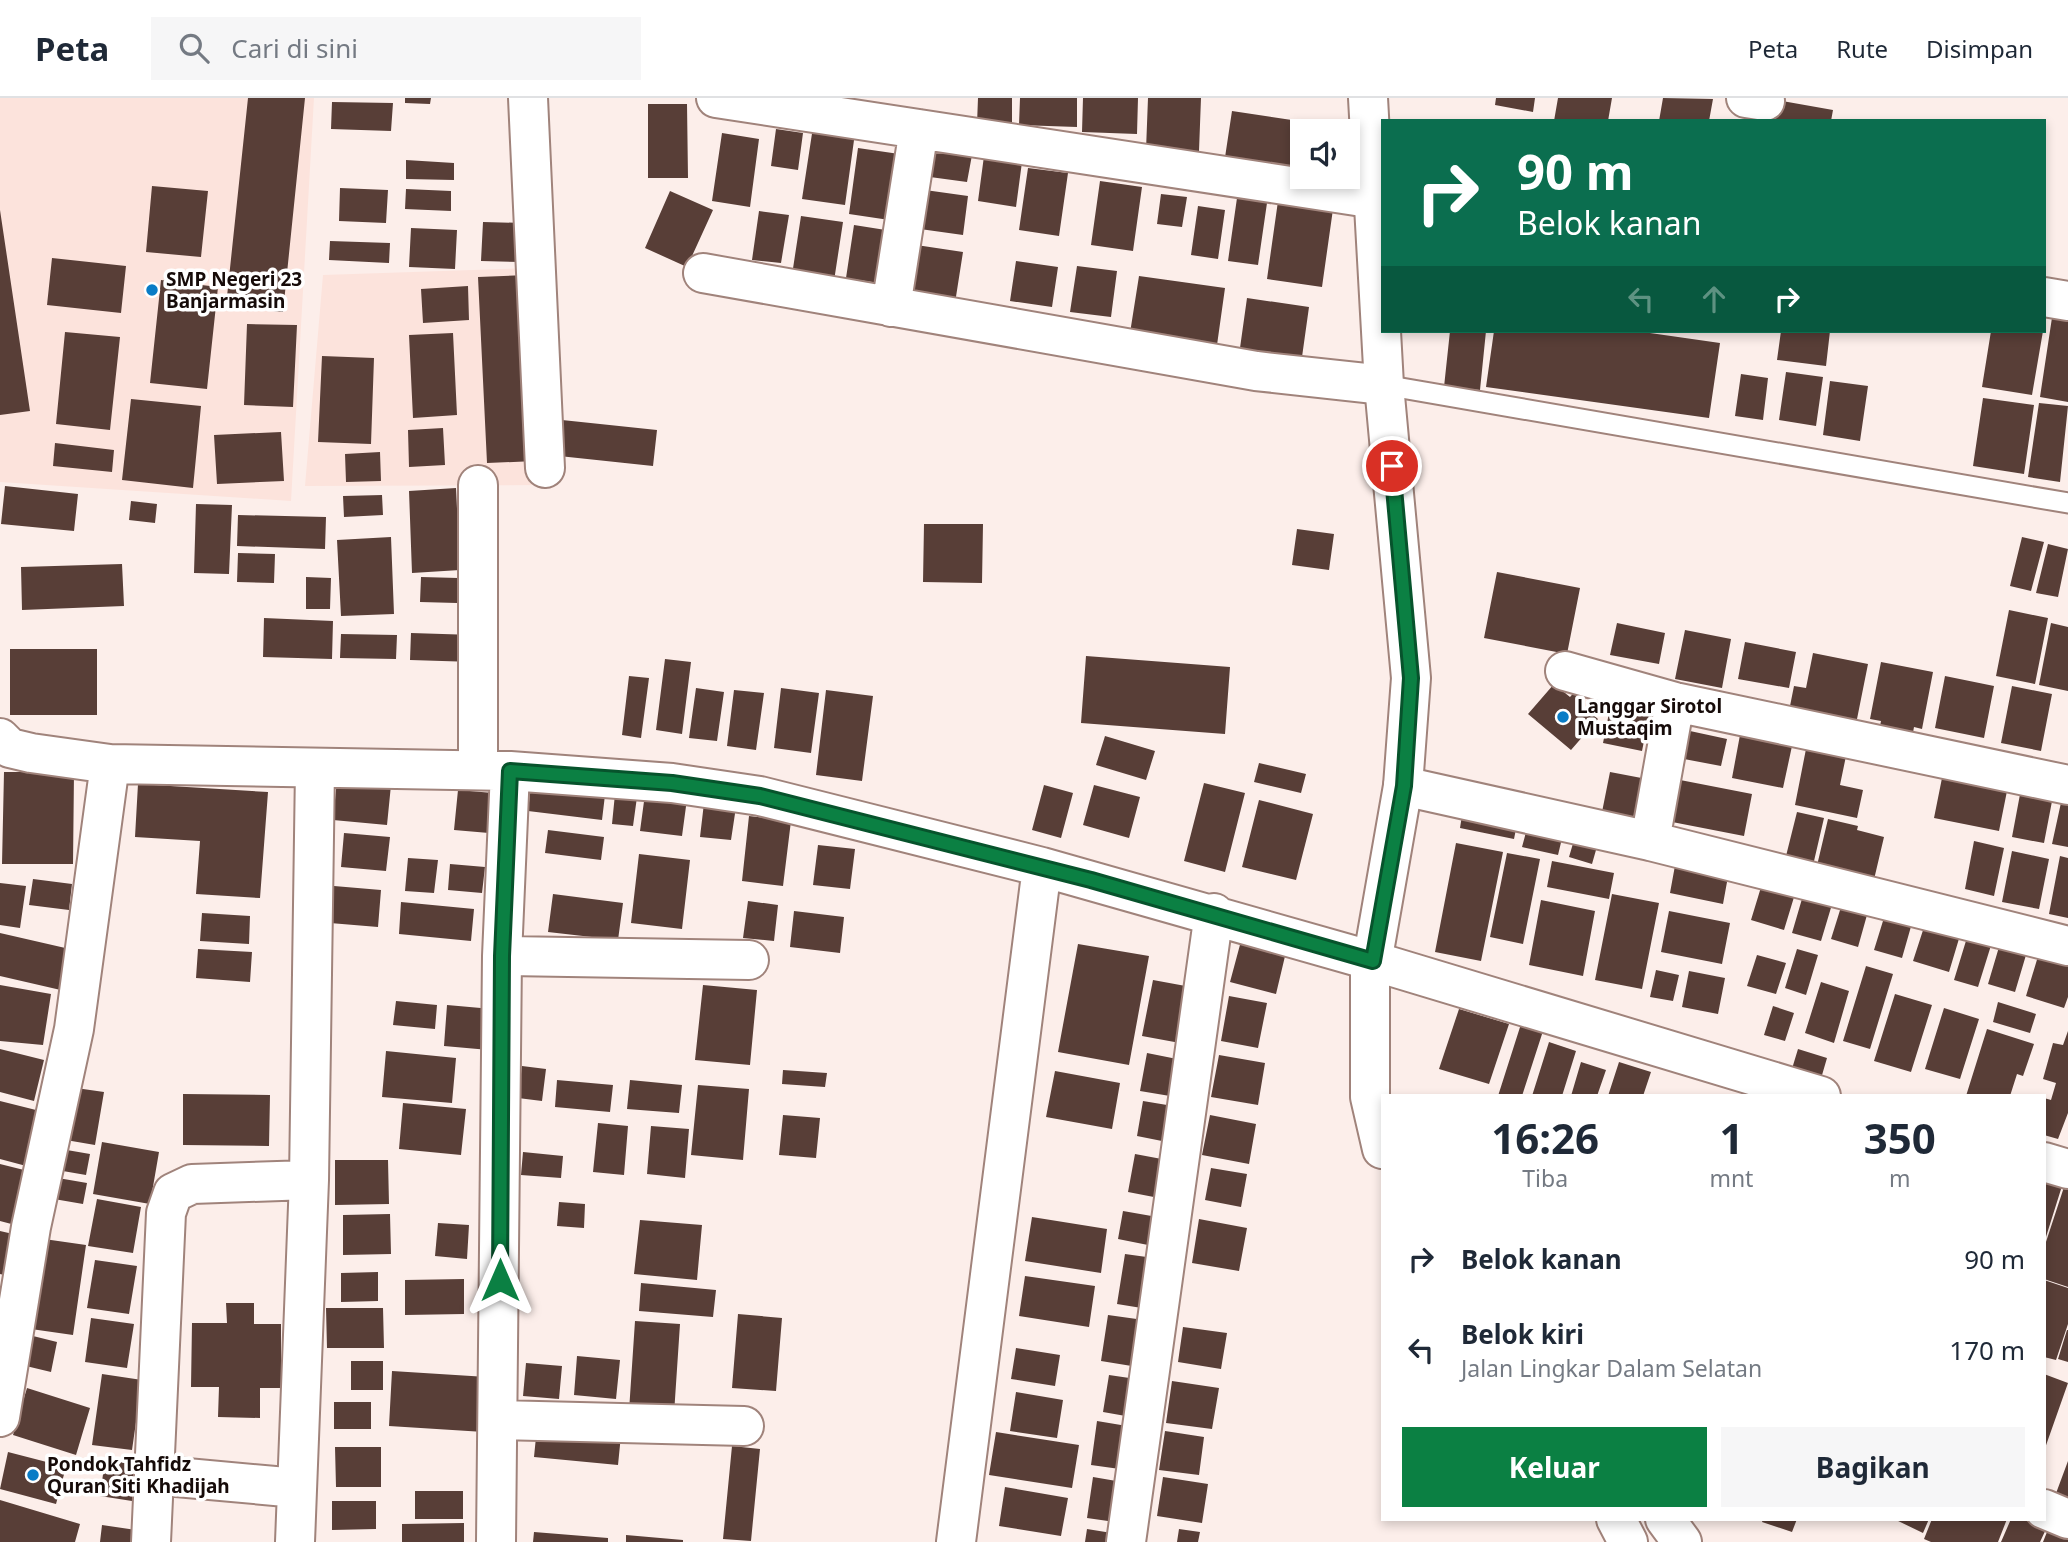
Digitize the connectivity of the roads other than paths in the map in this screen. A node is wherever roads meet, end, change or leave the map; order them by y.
1 (528, 98) edge
2 (716, 98) edge
3 (1368, 98) edge
4 (919, 129) junction
5 (1378, 199) edge
6 (703, 273) dead end
7 (1381, 292) edge
8 (2046, 297) edge
9 (2068, 301) edge
10 (891, 307) junction
11 (1382, 333) edge
12 (1384, 385) junction
13 (545, 468) dead end
14 (478, 485) dead end
15 (2068, 503) edge
16 (1565, 671) dead end
17 (1675, 702) junction
18 (0, 738) edge
19 (110, 764) junction
20 (315, 768) junction
21 (494, 771) junction
22 (2068, 785) edge
23 (1404, 786) junction
24 (1650, 841) junction
25 (1042, 867) junction
26 (1213, 913) junction
27 (2068, 946) edge
28 (502, 956) junction
29 (749, 960) dead end
30 (1373, 961) junction
31 (1815, 1094) edge
32 (1381, 1145) edge
33 (2046, 1163) edge
34 (2068, 1169) edge
35 (309, 1180) junction
36 (0, 1417) edge
37 (499, 1420) junction
38 (744, 1426) dead end
39 (154, 1475) junction
40 (297, 1488) junction
41 (2046, 1510) edge
42 (2068, 1519) edge
43 (1666, 1521) edge
44 (151, 1542) edge
45 (295, 1542) edge
46 (496, 1542) edge
47 (956, 1542) edge
48 (1126, 1542) edge
49 (1682, 1542) edge

1 - 13 street
2 - 4 street
3 - 5 street
4 - 5 street
4 - 10 street
5 - 7 street
6 - 10 street
8 - 9 street
10 - 12 street
11 - 12 street
12 - 15 lane
12 - 23 street
14 - 21 street
16 - 17 street
17 - 22 street
17 - 24 street
18 - 19 street
19 - 20 street
19 - 36 street
20 - 21 street
20 - 35 street
21 - 25 street
21 - 28 street
23 - 24 street
23 - 30 street
24 - 27 street
25 - 26 street
25 - 47 street
26 - 30 street
26 - 48 street
28 - 29 street
28 - 37 street
30 - 31 street
30 - 32 street
33 - 34 street
35 - 39 street
35 - 40 street
37 - 38 street
37 - 46 street
39 - 40 street
39 - 44 street
40 - 45 street
41 - 42 street
43 - 49 street

